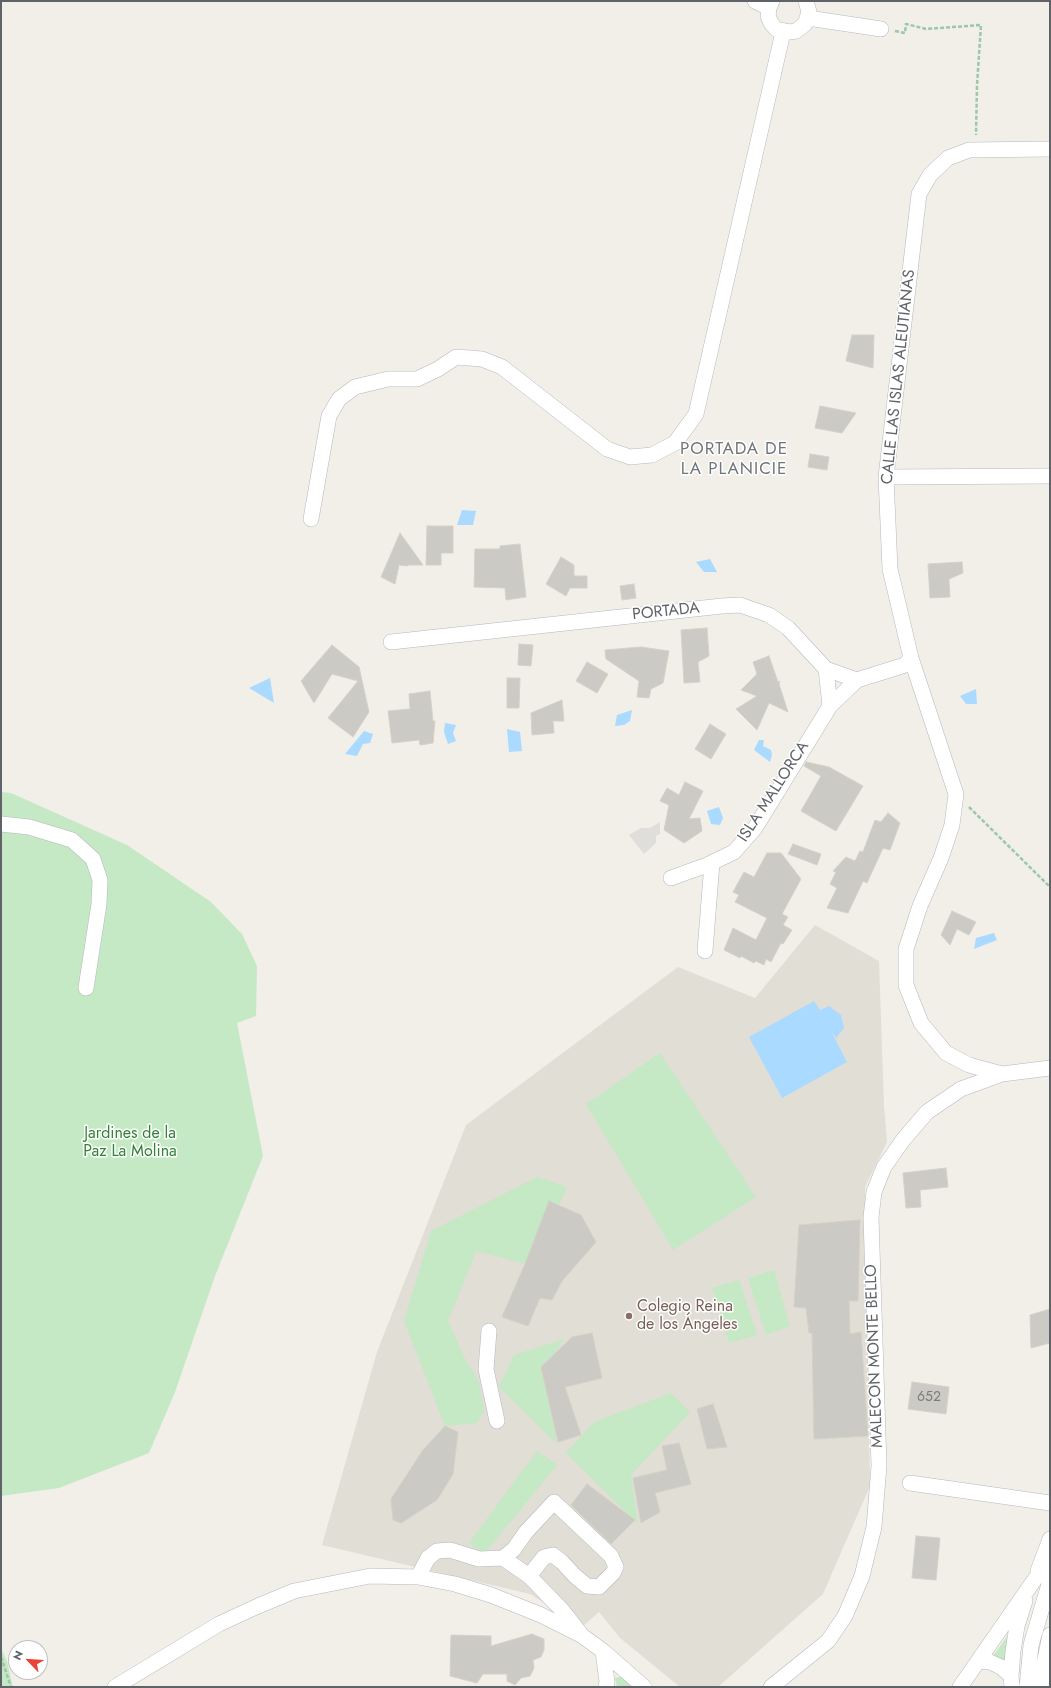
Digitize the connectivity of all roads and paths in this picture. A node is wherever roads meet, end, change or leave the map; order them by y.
1 (755, 1) edge
2 (806, 1) edge
3 (770, 5) edge
4 (808, 18) junction
5 (881, 29) joint
6 (784, 32) junction
7 (976, 149) junction
8 (1050, 149) edge
9 (1050, 476) edge
10 (886, 477) junction
11 (311, 519) dead end
12 (391, 642) dead end
13 (911, 658) junction
14 (826, 669) junction
15 (857, 680) junction
16 (830, 706) junction
17 (956, 794) junction
18 (1, 824) edge
19 (712, 863) junction
20 (671, 878) dead end
21 (1050, 887) edge
22 (705, 951) dead end
23 (86, 988) dead end
24 (1050, 1068) edge
25 (1024, 1072) junction
26 (1002, 1074) junction
27 (1050, 1078) edge
28 (489, 1331) dead end
29 (497, 1421) dead end
30 (910, 1483) dead end
31 (1050, 1503) edge
32 (1050, 1539) edge
33 (503, 1558) junction
34 (1050, 1561) edge
35 (529, 1576) junction
36 (418, 1577) junction
37 (1043, 1580) edge
38 (582, 1635) junction
39 (1050, 1635) edge
40 (603, 1651) junction
41 (1, 1657) edge
42 (979, 1661) junction
43 (1035, 1667) junction
44 (1012, 1682) edge
45 (11, 1687) edge
46 (115, 1687) edge
47 (606, 1687) edge
48 (644, 1687) edge
49 (771, 1687) edge
50 (960, 1687) edge
51 (1027, 1687) edge
52 (1042, 1687) edge

1 - 3 street
2 - 4 street
3 - 6 street
4 - 5 street
4 - 6 street
5 - 7 path
6 - 11 street
7 - 8 street, CALLE LAS ISLAS ALEUTIANAS
7 - 10 street, CALLE LAS ISLAS ALEUTIANAS
9 - 10 street
10 - 13 street, CALLE LAS ISLAS ALEUTIANAS
12 - 14 street, PORTADA
13 - 15 street
13 - 17 street, CALLE LAS ISLAS ALEUTIANAS
14 - 15 street, PORTADA
14 - 16 street
15 - 16 street, ISLA MALLORCA
16 - 19 street, ISLA MALLORCA
17 - 21 path
17 - 26 street, CALLE LAS ISLAS ALEUTIANAS
18 - 23 street
19 - 20 street, ISLA MALLORCA
19 - 22 street
24 - 25 street, MALECON MONTE BELLO
25 - 26 street, MALECON MONTE BELLO
25 - 27 street, MALECON MONTE BELLO
26 - 49 street, MALECON MONTE BELLO
28 - 29 street
30 - 31 street
32 - 37 street
33 - 35 street
33 - 35 street
33 - 36 street
34 - 37 street
35 - 38 street
36 - 38 street
36 - 46 street
37 - 42 street
37 - 43 street
37 - 44 street
38 - 40 street
39 - 43 street
40 - 47 street
40 - 48 street
41 - 45 path
42 - 44 street
42 - 50 street
43 - 51 street
43 - 52 street

